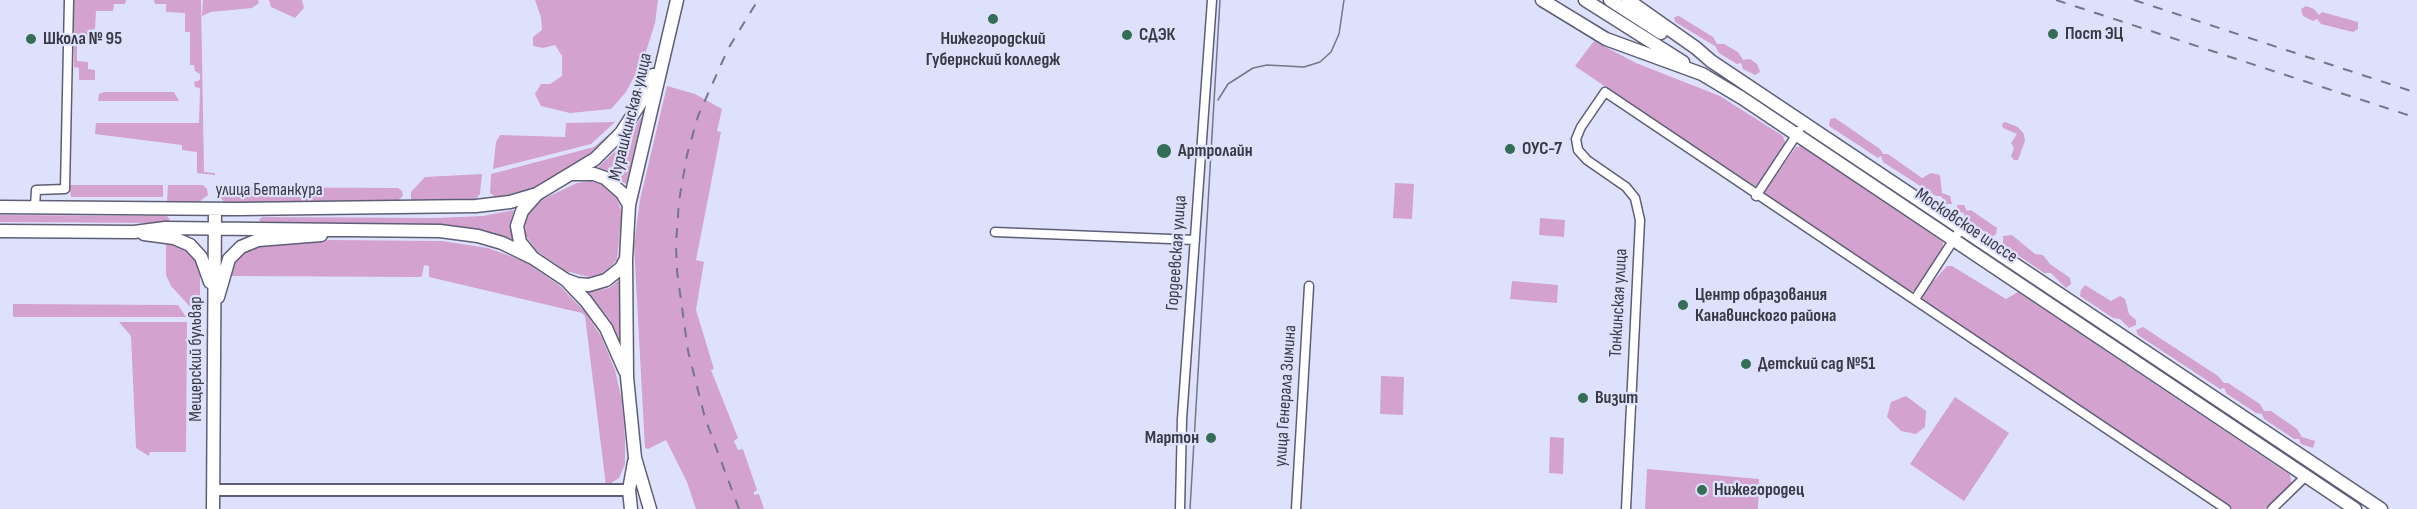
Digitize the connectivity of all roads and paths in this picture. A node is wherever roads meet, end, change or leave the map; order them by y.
1 (69, 0) edge
2 (677, 0) edge
3 (1212, 0) edge
4 (1542, 0) edge
5 (1585, 0) edge
6 (1610, 0) edge
7 (1628, 0) edge
8 (669, 38) junction
9 (1711, 62) junction
10 (1702, 74) junction
11 (1804, 122) junction
12 (1797, 134) junction
13 (573, 174) junction
14 (537, 194) junction
15 (1756, 196) junction
16 (629, 205) junction
17 (0, 207) edge
18 (35, 207) junction
19 (215, 209) junction
20 (1962, 227) junction
21 (215, 228) junction
22 (0, 231) edge
23 (339, 231) junction
24 (134, 232) junction
25 (995, 232) dead end
26 (1954, 239) junction
27 (1195, 240) junction
28 (533, 258) junction
29 (626, 259) junction
30 (566, 280) junction
31 (1309, 286) dead end
32 (214, 292) junction
33 (1915, 299) junction
34 (214, 313) junction
35 (627, 377) junction
36 (635, 458) junction
37 (2306, 476) junction
38 (644, 488) junction
39 (213, 490) junction
40 (629, 490) junction
41 (213, 509) edge
42 (630, 509) edge
43 (650, 509) edge
44 (1180, 509) edge
45 (1296, 509) edge
46 (1626, 509) edge
47 (2226, 509) edge
48 (2272, 509) edge
49 (2355, 509) edge
50 (2380, 509) edge

1 - 18 street
2 - 8 main road, Мурашкинская улица
3 - 27 street, Гордеевская улица
4 - 10 main road, Московское шоссе
5 - 10 main road
6 - 9 main road
7 - 9 main road, Московское шоссе
8 - 13 main road, Мурашкинская улица
8 - 16 main road, Мурашкинская улица
9 - 11 main road, Московское шоссе
10 - 12 main road, Московское шоссе
11 - 12 street
11 - 20 main road, Московское шоссе
12 - 15 street
12 - 26 main road, Московское шоссе
13 - 14 main road
13 - 16 main road
14 - 19 main road, улица Бетанкура
14 - 28 main road
15 - 33 street
15 - 46 street, Тонкинская улица
16 - 29 main road
17 - 18 main road, улица Бетанкура
18 - 19 main road, улица Бетанкура
19 - 21 main road, Мещерский бульвар
20 - 26 street
20 - 50 main road, Московское шоссе
21 - 23 main road
21 - 24 main road
21 - 32 main road, Мещерский бульвар
22 - 24 main road
23 - 28 main road
23 - 34 main road
24 - 32 main road
25 - 27 street
26 - 33 street
26 - 37 main road, Московское шоссе
27 - 44 street, Гордеевская улица
28 - 30 main road
29 - 30 main road
29 - 35 main road
30 - 35 main road
31 - 45 street, улица Генерала Зимина
32 - 34 main road, Мещерский бульвар
33 - 47 street
34 - 39 main road, Мещерский бульвар
35 - 36 main road
36 - 38 main road
36 - 40 main road
37 - 48 street
37 - 49 main road, Московское шоссе
38 - 40 main road
38 - 43 main road
39 - 40 street
39 - 41 main road, Мещерский бульвар
40 - 42 main road

